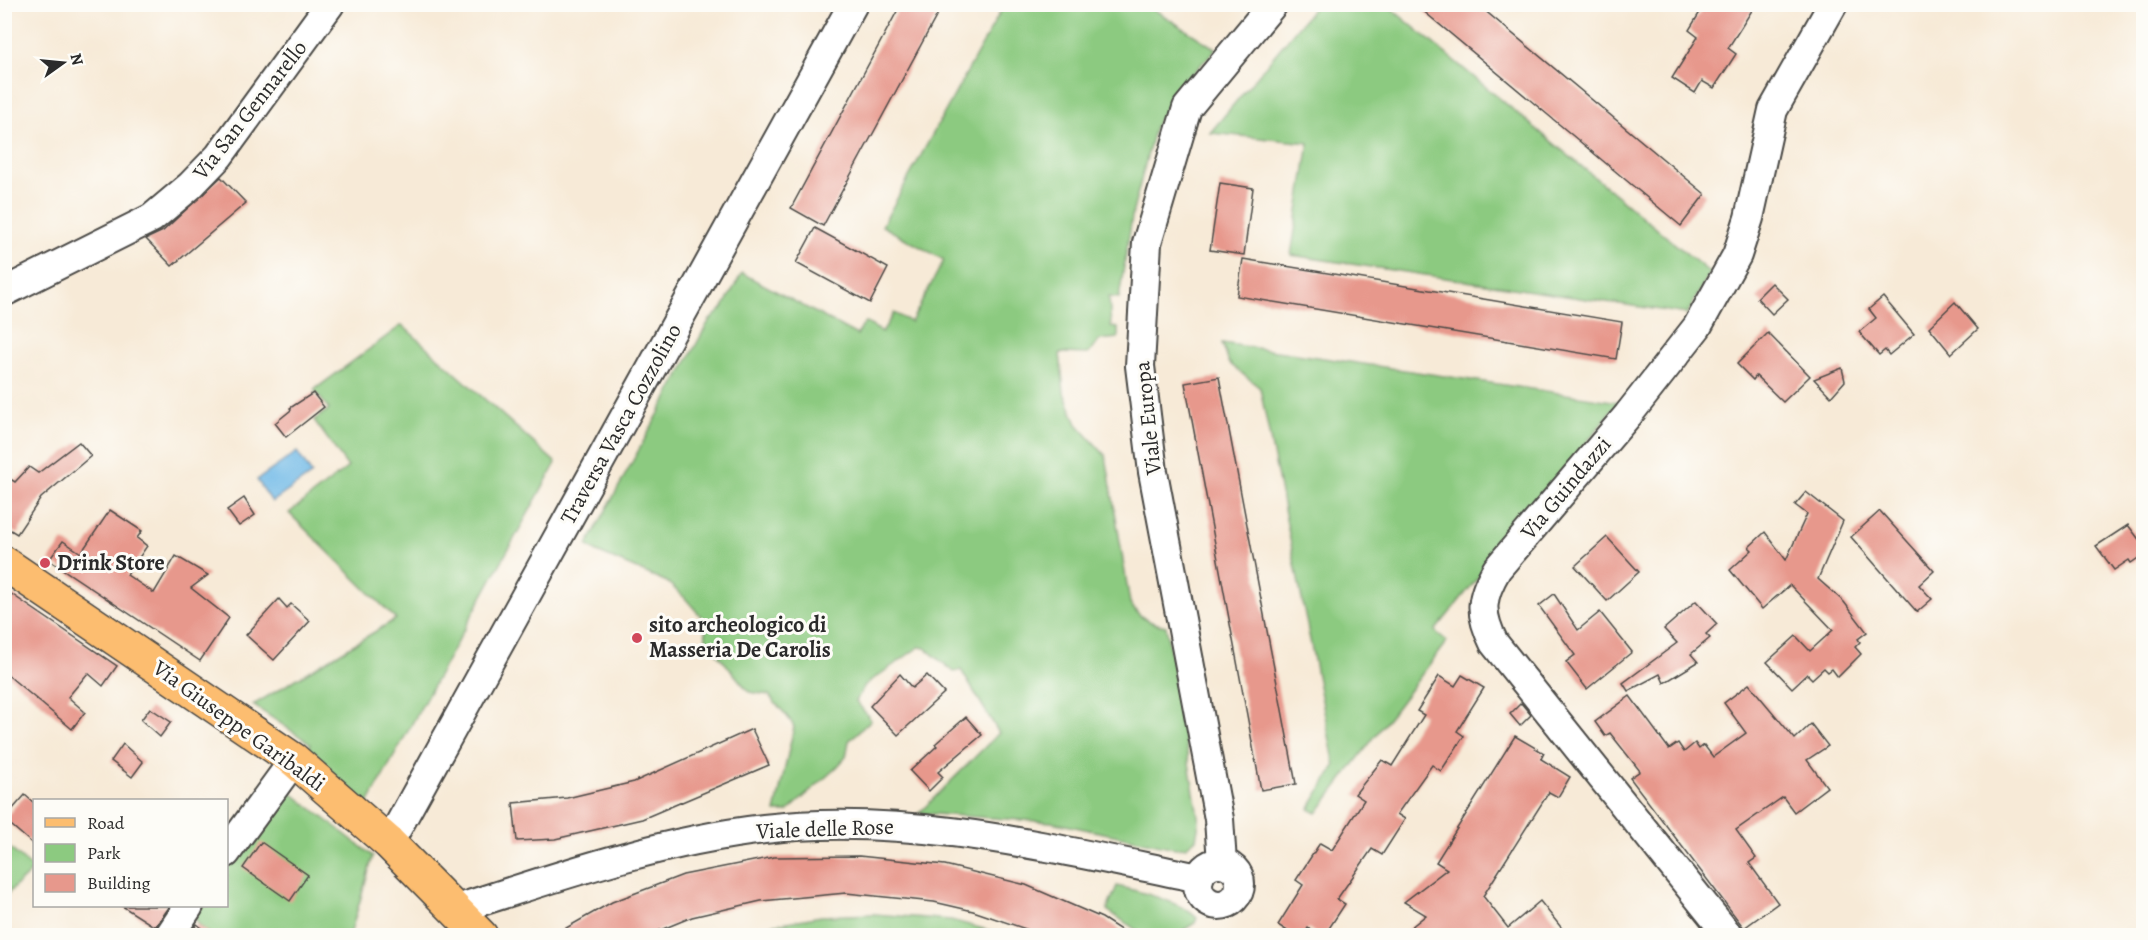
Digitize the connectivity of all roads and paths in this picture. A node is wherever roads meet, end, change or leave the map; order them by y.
1 (330, 4) edge
2 (853, 4) edge
3 (1273, 4) edge
4 (1833, 4) edge
5 (4, 292) edge
6 (4, 563) edge
7 (294, 760) junction
8 (389, 843) junction
9 (228, 850) edge
10 (1210, 870) joint
11 (188, 907) edge
12 (457, 909) junction
13 (169, 936) edge
14 (481, 936) edge
15 (1729, 936) edge

1 - 5 street, Via San Gennarello
2 - 8 street, Traversa Vasca Cozzolino
3 - 10 street, Viale Europa
4 - 15 street, Via Guindazzi
6 - 7 main road, Via Giuseppe Garibaldi
7 - 8 main road, Via Giuseppe Garibaldi
7 - 9 street
8 - 12 main road, Via Giuseppe Garibaldi
10 - 12 street, Viale delle Rose
11 - 13 street
12 - 14 main road, Via Giuseppe Garibaldi

